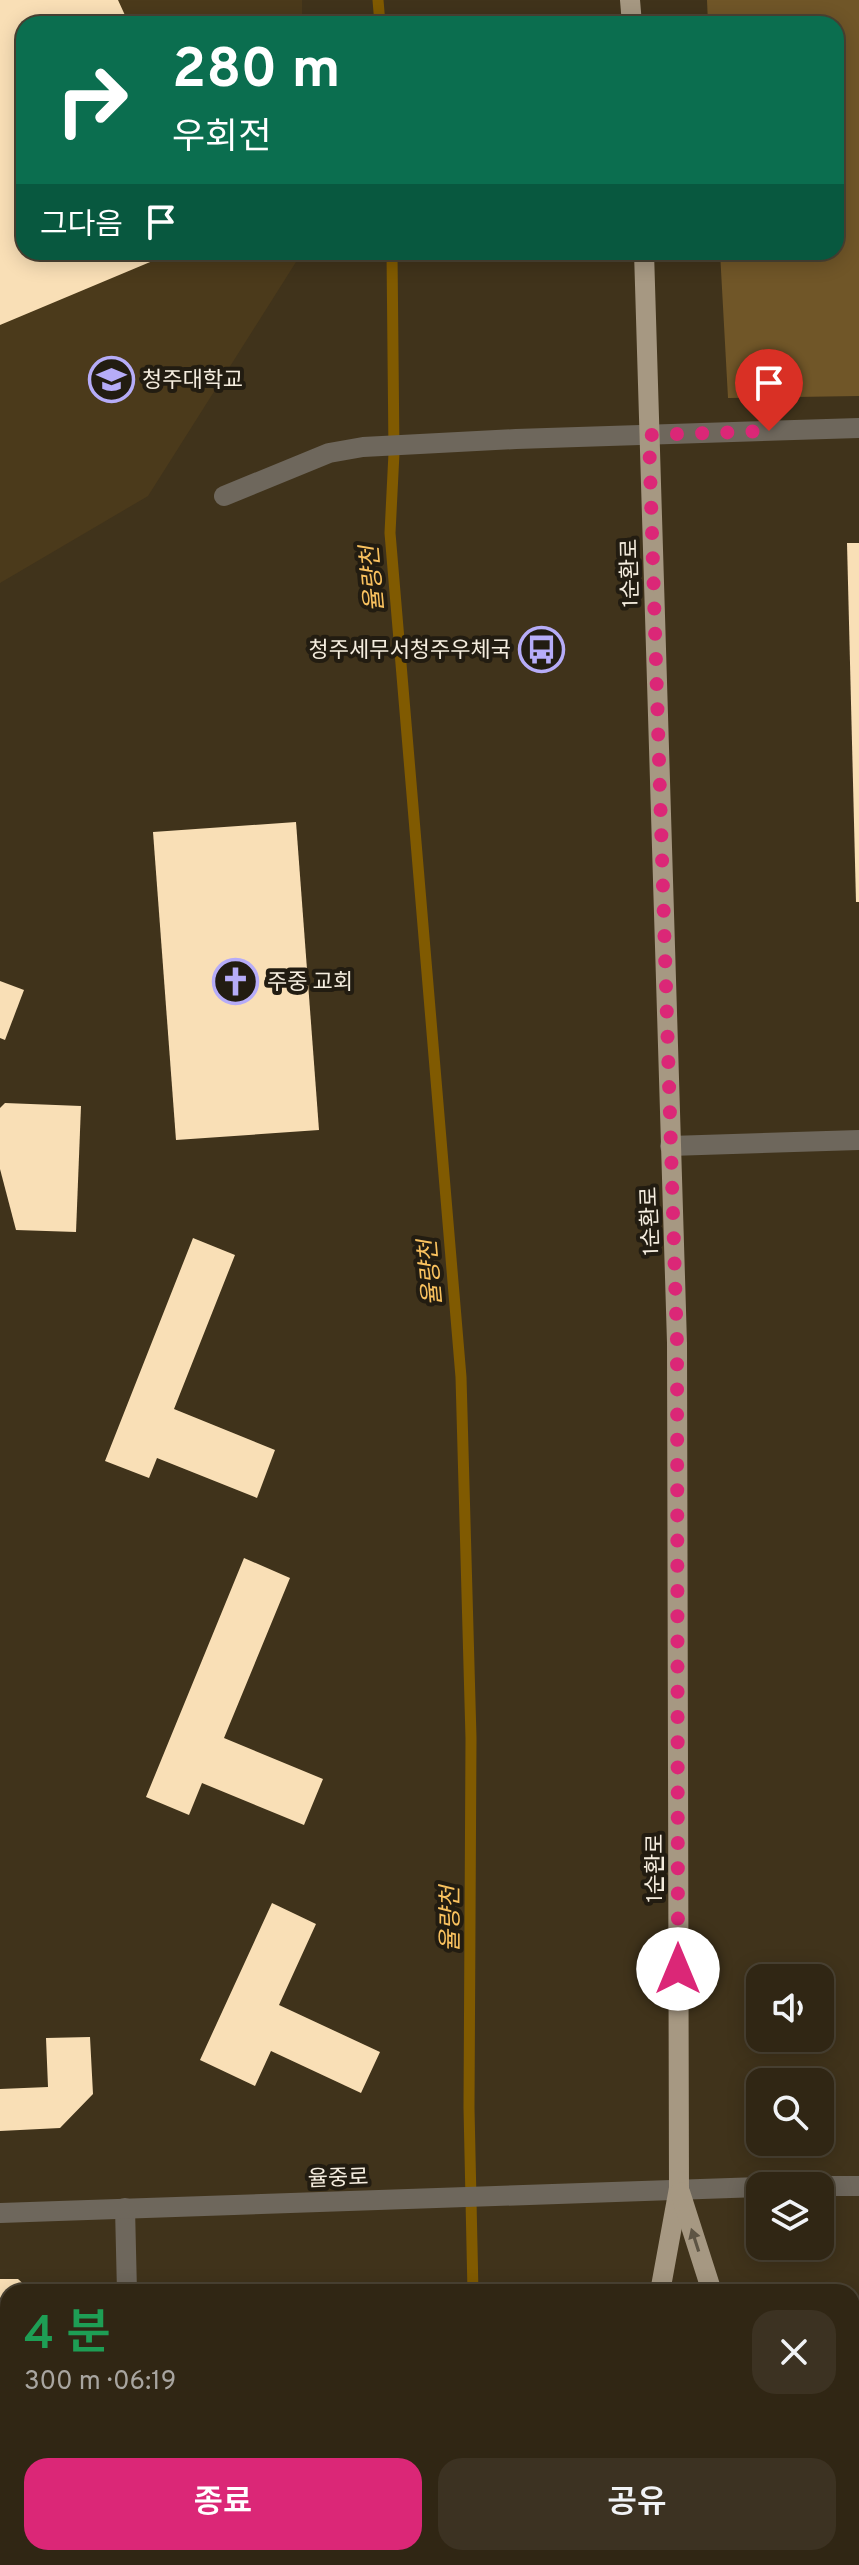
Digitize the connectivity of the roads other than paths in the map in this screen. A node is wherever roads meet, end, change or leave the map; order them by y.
1 (644, 260) edge
2 (859, 428) edge
3 (649, 435) junction
4 (224, 496) dead end
5 (859, 1140) edge
6 (670, 1146) junction
7 (834, 2186) edge
8 (859, 2186) edge
9 (746, 2187) edge
10 (679, 2188) junction
11 (125, 2208) junction
12 (0, 2213) edge
13 (127, 2284) edge
14 (661, 2284) edge
15 (709, 2284) edge

1 - 3 main road, 1순환로
2 - 3 street
3 - 4 street
3 - 6 main road, 1순환로
5 - 6 street
6 - 10 main road, 1순환로
7 - 8 street
9 - 10 street, 율중로
10 - 11 street, 율중로
10 - 14 main road, 1순환로
15 -> 10 main road, 1순환로
11 - 12 street, 율중로
11 - 13 street

